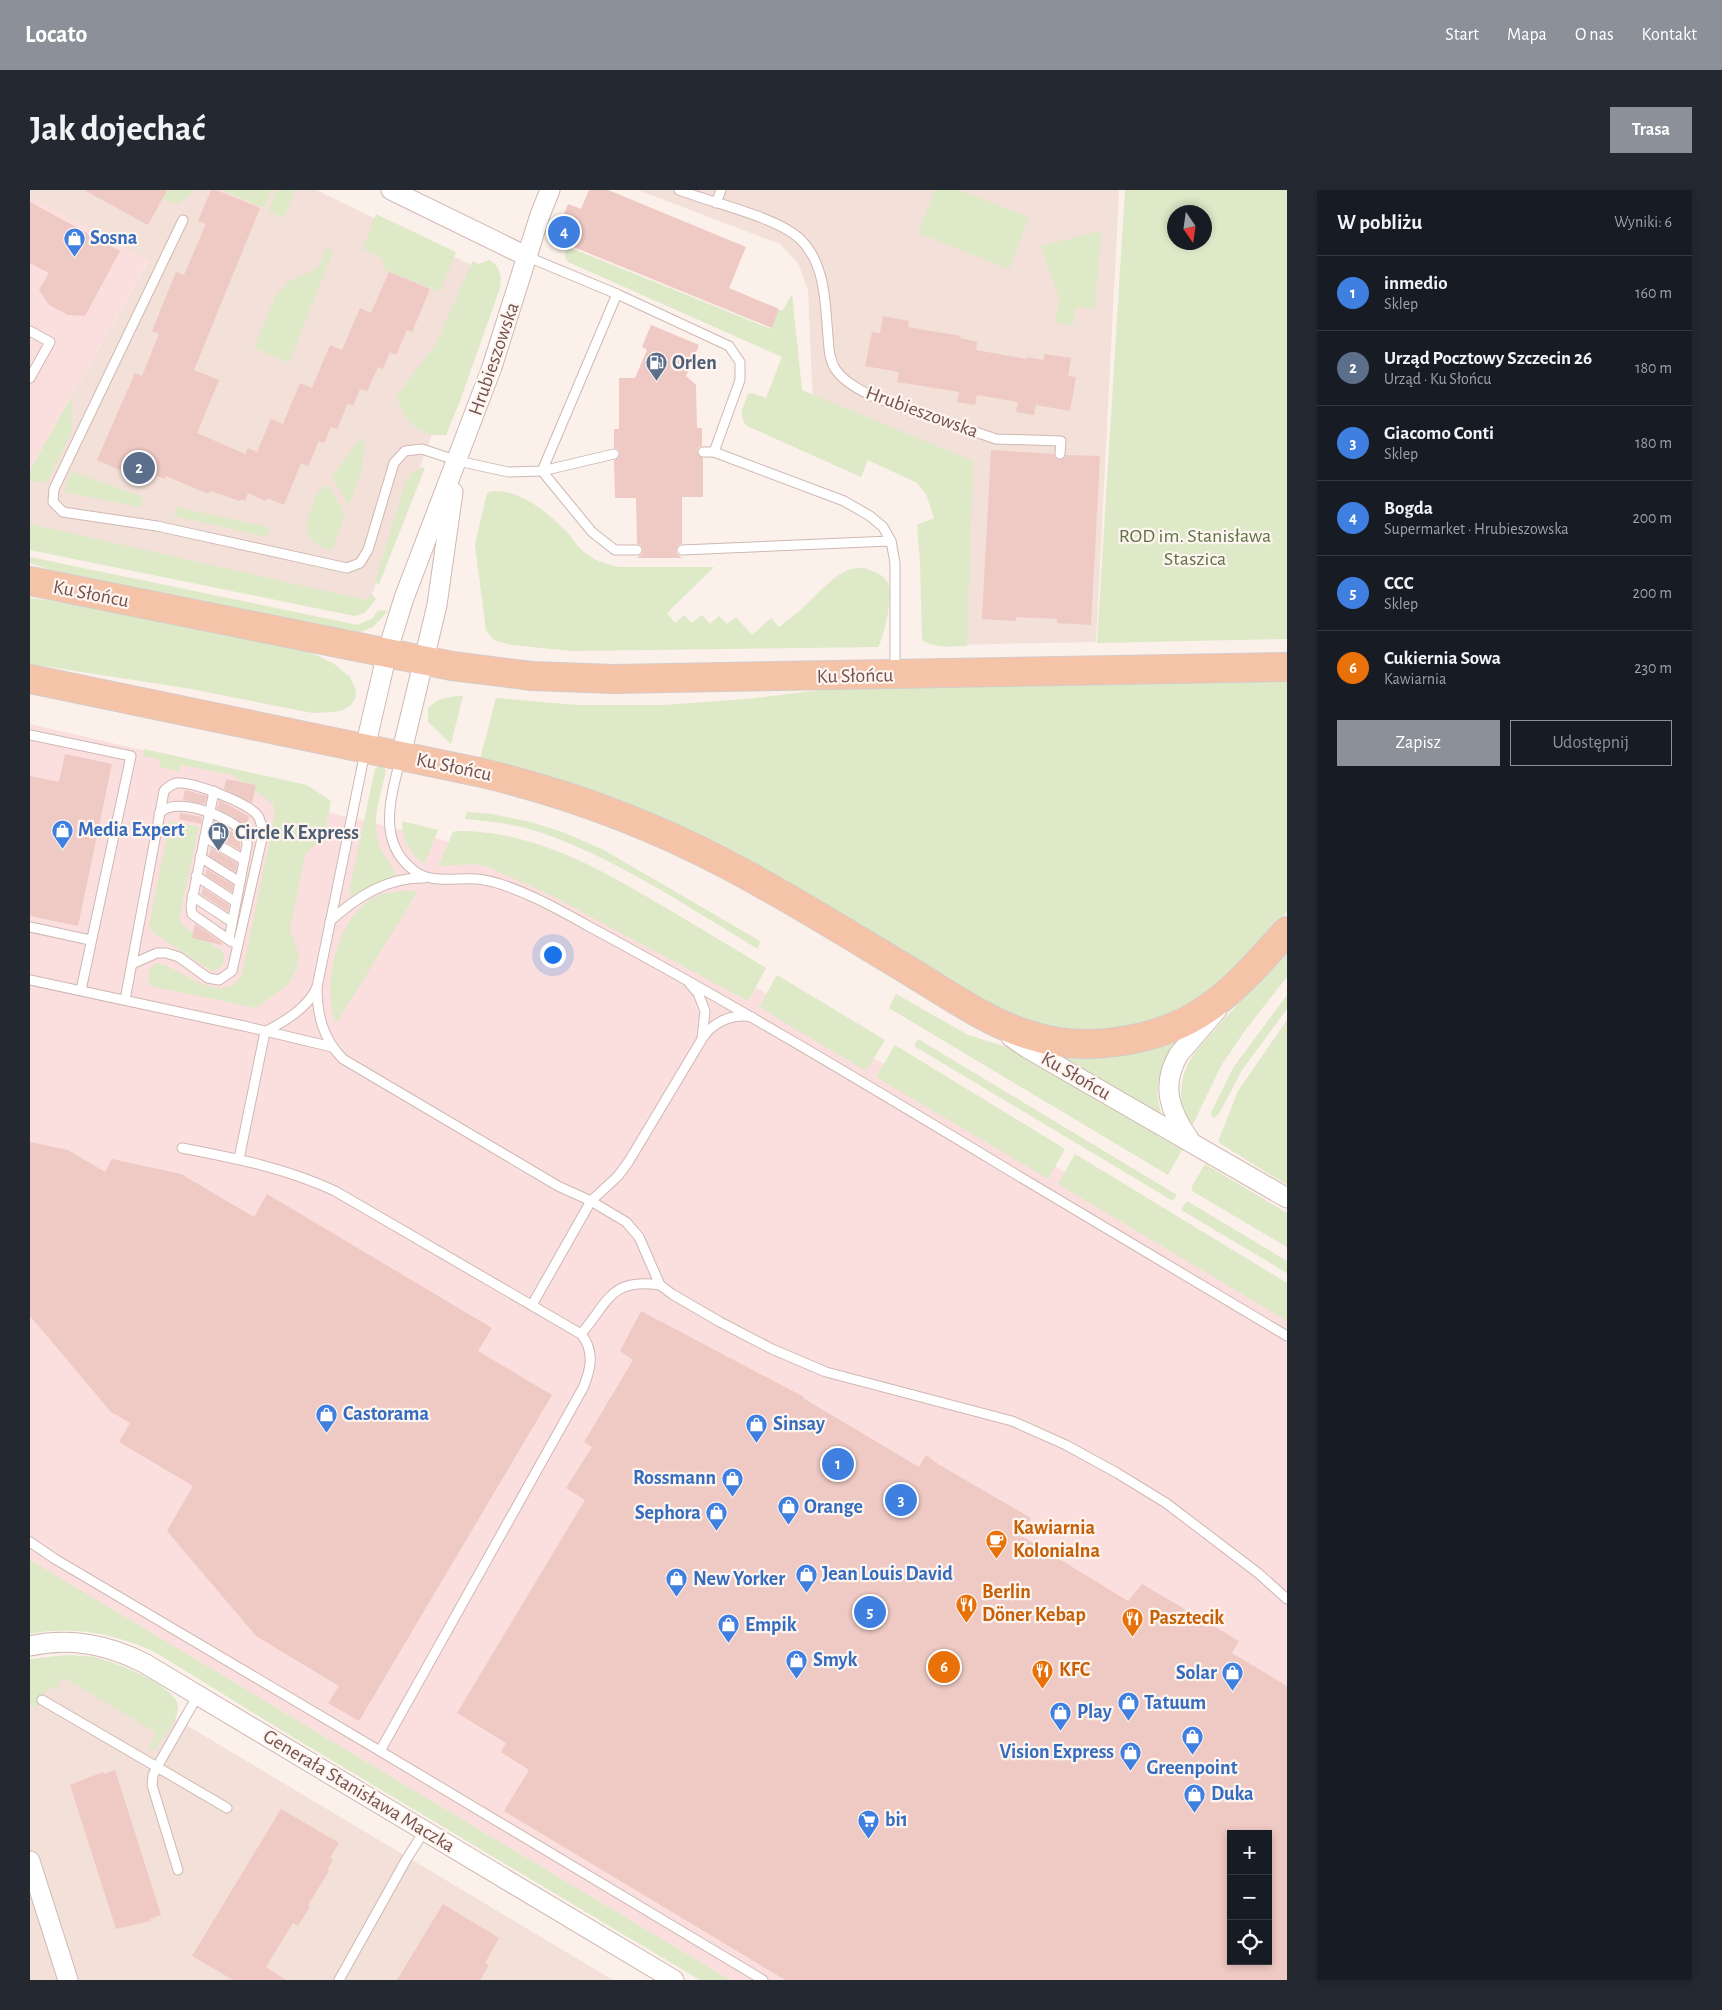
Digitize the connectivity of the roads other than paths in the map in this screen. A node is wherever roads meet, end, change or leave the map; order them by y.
1 (391, 190) edge
2 (550, 190) edge
3 (679, 190) edge
4 (721, 190) edge
5 (716, 203) junction
6 (183, 220) dead end
7 (535, 260) junction
8 (618, 294) junction
9 (30, 331) edge
10 (30, 378) edge
11 (702, 452) dead end
12 (714, 452) junction
13 (614, 454) dead end
14 (1060, 454) dead end
15 (458, 461) junction
16 (542, 472) junction
17 (891, 540) junction
18 (637, 550) dead end
19 (682, 550) dead end
20 (30, 581) edge
21 (386, 653) junction
22 (425, 661) junction
23 (1287, 667) edge
24 (894, 675) junction
25 (30, 679) edge
26 (30, 735) edge
27 (365, 748) junction
28 (401, 755) junction
29 (214, 791) junction
30 (210, 812) junction
31 (159, 814) junction
32 (205, 837) junction
33 (200, 858) junction
34 (244, 860) junction
35 (196, 876) junction
36 (426, 878) junction
37 (240, 882) junction
38 (192, 896) junction
39 (236, 902) junction
40 (330, 921) junction
41 (232, 922) junction
42 (30, 927) edge
43 (1287, 931) edge
44 (229, 939) junction
45 (90, 940) junction
46 (238, 948) junction
47 (132, 964) junction
48 (674, 973) junction
49 (30, 980) edge
50 (1242, 981) junction
51 (317, 987) junction
52 (81, 990) junction
53 (126, 1000) junction
54 (962, 1003) junction
55 (754, 1018) junction
56 (265, 1032) junction
57 (702, 1039) junction
58 (332, 1047) junction
59 (1193, 1144) junction
60 (182, 1148) dead end
61 (239, 1159) junction
62 (1287, 1198) edge
63 (591, 1201) junction
64 (660, 1285) junction
65 (532, 1305) junction
66 (581, 1334) junction
67 (1287, 1336) edge
68 (30, 1542) edge
69 (1287, 1599) edge
70 (30, 1646) edge
71 (198, 1694) junction
72 (42, 1700) dead end
73 (380, 1751) junction
74 (157, 1767) junction
75 (227, 1808) dead end
76 (424, 1830) junction
77 (30, 1862) edge
78 (178, 1870) dead end
79 (68, 1980) edge
80 (339, 1980) edge
81 (674, 1980) edge
82 (763, 1980) edge

1 - 7 street
2 - 7 street, Hrubieszowska
3 - 5 lane, Hrubieszowska
4 - 5 lane
5 - 14 lane, Hrubieszowska
6 - 15 lane
7 - 8 lane
7 - 15 street, Hrubieszowska
8 - 12 lane
8 - 16 lane
9 - 10 lane
11 - 12 lane
12 - 17 lane
13 - 16 lane
15 - 16 lane
15 - 21 street, Hrubieszowska
15 - 22 street, Hrubieszowska
16 - 18 lane
17 - 19 lane
17 - 24 lane
20 - 21 main road, Ku Słońcu
21 - 22 main road, Ku Słońcu
21 - 27 street
22 - 24 main road, Ku Słońcu
22 - 28 street, Ku Słońcu
23 - 24 main road, Ku Słońcu
25 - 27 main road, Ku Słońcu
26 - 45 lane
27 - 28 main road, Ku Słońcu
27 - 40 lane
28 - 36 lane
28 - 54 main road, Ku Słońcu
29 - 30 lane
29 - 31 lane
29 - 46 lane
30 - 31 lane
30 - 32 lane
30 - 34 lane
31 - 47 lane
32 - 33 lane
32 - 34 lane
33 - 35 lane
33 - 37 lane
34 - 37 lane
35 - 38 lane
35 - 39 lane
36 - 40 lane
36 - 48 lane
37 - 39 lane
38 - 41 lane
38 - 44 lane
39 - 41 lane
40 - 51 lane
41 - 44 lane
42 - 45 lane
43 - 50 main road, Ku Słońcu
44 - 46 lane
45 - 52 lane
46 - 47 lane
47 - 53 lane
48 - 55 lane
48 - 57 lane
49 - 52 lane
50 - 54 main road, Ku Słońcu
50 - 59 street, Ku Słońcu
51 - 56 lane
51 - 58 lane
52 - 53 lane
53 - 56 lane
54 - 59 street, Ku Słońcu
55 - 57 lane
55 - 67 lane
56 - 58 lane
56 - 61 lane
57 - 63 lane
58 - 63 lane
59 - 62 street, Ku Słońcu
60 - 61 lane
61 - 65 lane
63 - 64 lane
63 - 65 lane
64 - 66 lane
64 - 69 lane
65 - 66 lane
66 - 73 lane
68 - 73 lane
70 - 71 street, Generała Stanisława Maczka
71 - 74 lane
71 - 76 street, Generała Stanisława Maczka
72 - 74 lane
73 - 82 lane
74 - 75 lane
74 - 78 lane
76 - 80 lane
76 - 81 street, Generała Stanisława Maczka
77 - 79 street

